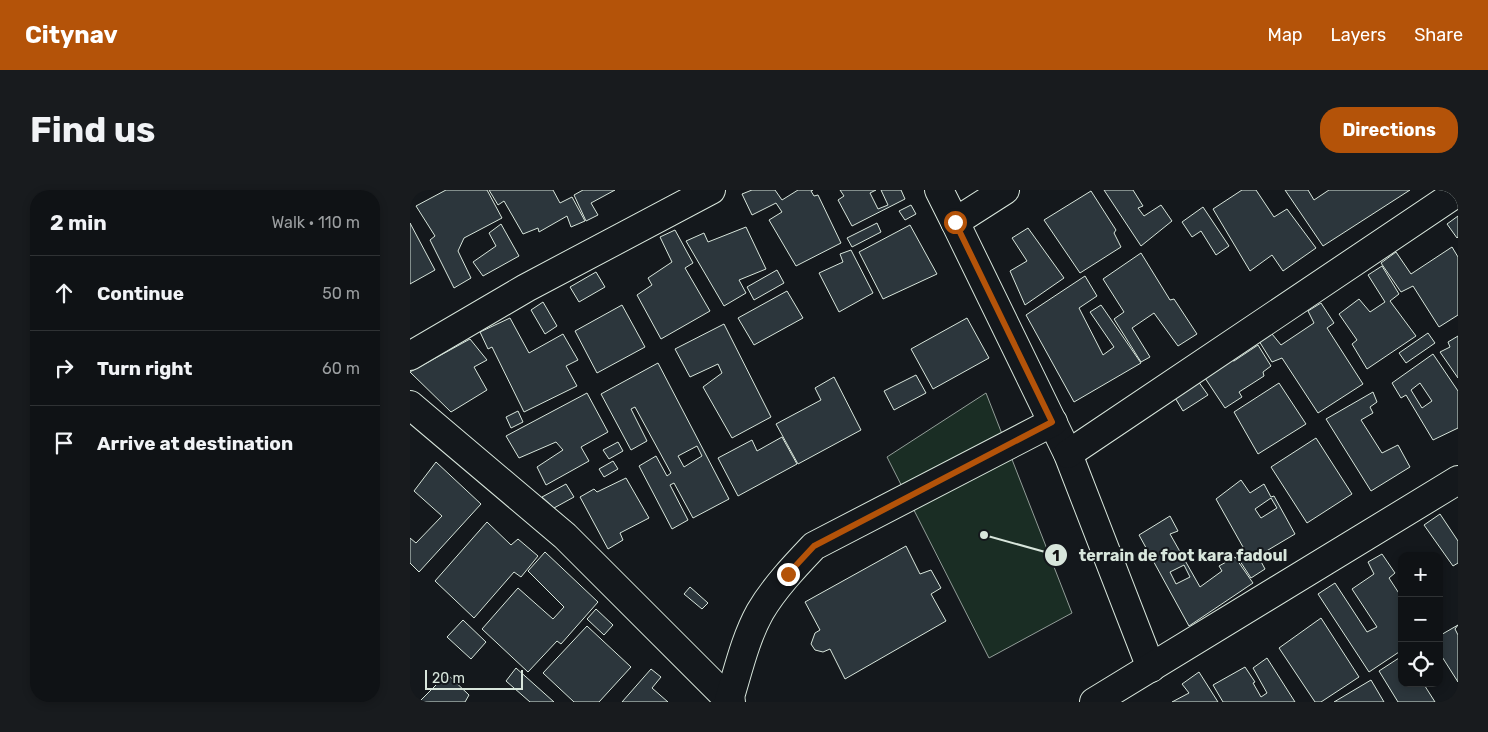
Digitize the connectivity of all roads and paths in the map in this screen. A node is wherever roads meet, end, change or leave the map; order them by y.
1 (711, 190) edge
2 (940, 190) edge
3 (1005, 190) edge
4 (1458, 192) edge
5 (955, 222) junction
6 (410, 356) edge
7 (410, 405) edge
8 (1052, 422) junction
9 (1068, 454) junction
10 (1458, 480) edge
11 (1151, 668) junction
12 (730, 701) edge
13 (1094, 702) edge

1 - 6 street
2 - 5 street
3 - 5 street
4 - 9 street
5 - 8 street
7 - 12 street
8 - 9 street
8 - 12 street
9 - 11 street
10 - 11 street
11 - 13 street

